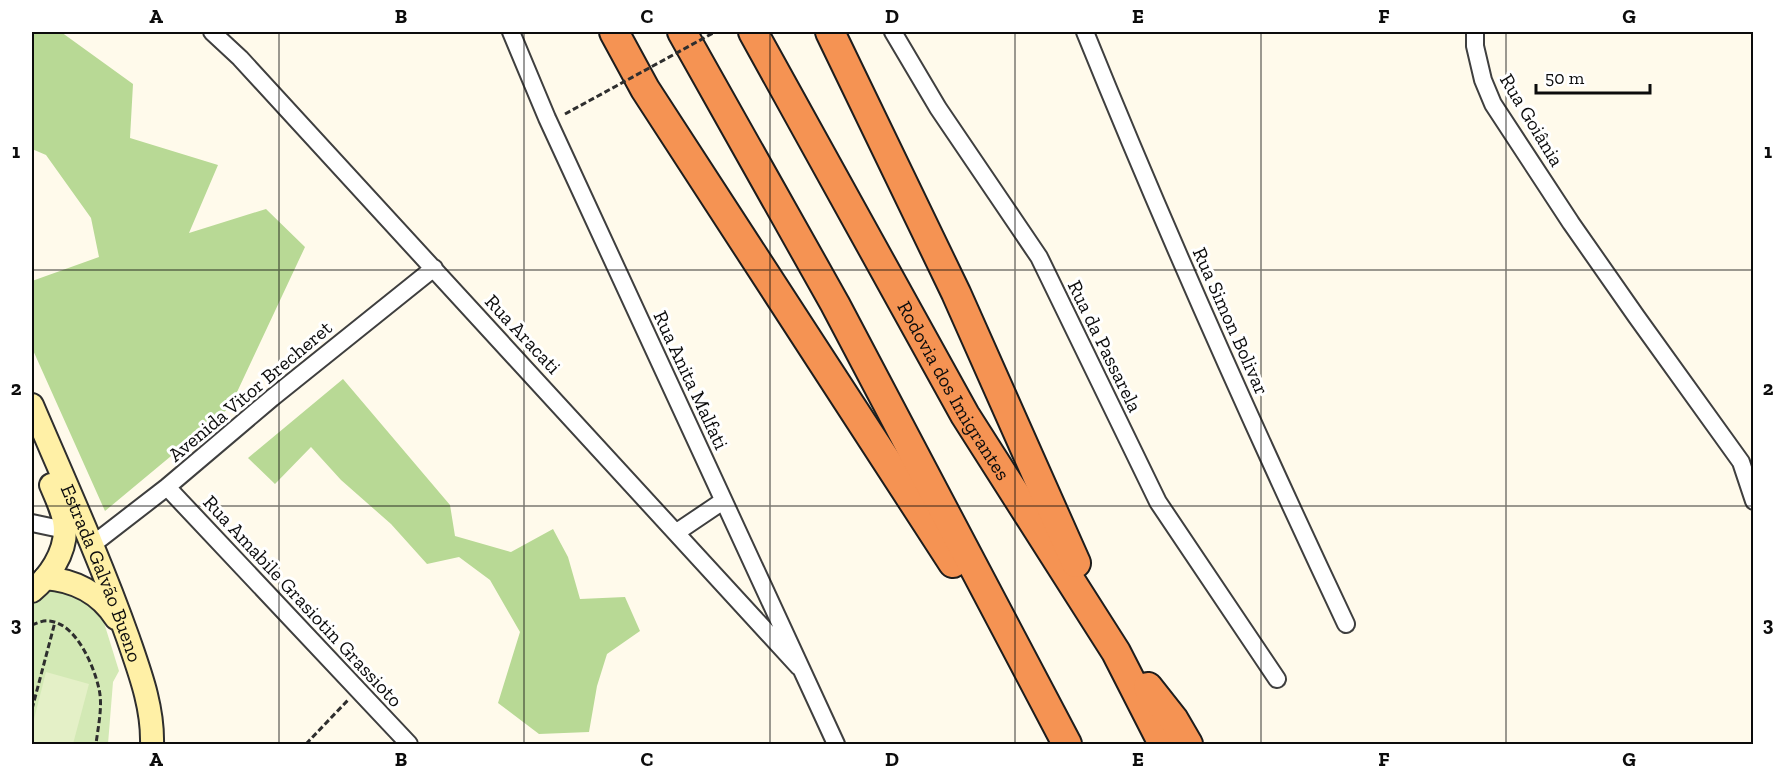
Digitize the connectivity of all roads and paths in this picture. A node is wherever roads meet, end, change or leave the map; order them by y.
1 (212, 32) edge
2 (511, 32) edge
3 (614, 32) edge
4 (682, 32) edge
5 (715, 32) edge
6 (753, 32) edge
7 (830, 32) edge
8 (893, 32) edge
9 (1085, 32) edge
10 (1475, 32) edge
11 (565, 114) dead end
12 (434, 268) junction
13 (32, 405) edge
14 (32, 442) edge
15 (1747, 459) edge
16 (167, 487) junction
17 (723, 501) junction
18 (1754, 501) edge
19 (32, 523) edge
20 (65, 530) junction
21 (677, 532) junction
22 (92, 545) junction
23 (38, 585) edge
24 (54, 622) junction
25 (1346, 624) dead end
26 (32, 625) edge
27 (129, 643) junction
28 (1116, 652) junction
29 (800, 667) junction
30 (1277, 679) dead end
31 (358, 690) junction
32 (32, 709) edge
33 (1050, 713) junction
34 (96, 744) edge
35 (152, 744) edge
36 (306, 744) edge
37 (409, 744) edge
38 (836, 744) edge
39 (1067, 744) edge
40 (1163, 744) edge
41 (1188, 744) edge

1 - 12 street, Rua Aracati
2 - 17 street, Rua Anita Malfati
3 - 33 highway
4 - 33 highway
5 - 11 path, bridge
6 - 28 highway, Rodovia dos Imigrantes
7 - 28 highway
8 - 30 street, Rua da Passarela
9 - 25 street, Rua Simon Bolivar
10 - 15 street, Rua Goiânia
12 - 16 street, Avenida Vitor Brecheret
12 - 21 street, Rua Aracati
13 - 22 main road, Estrada Galvão Bueno
14 - 20 main road, Estrada Galvão Bueno
15 - 18 street
16 - 22 street, Avenida Vitor Brecheret
16 - 31 street, Rua Amabile Grasiotin Grassioto
17 - 21 street
17 - 29 street, Rua Anita Malfati
19 - 20 street
20 - 23 main road, Estrada Galvão Bueno
21 - 29 street, Rua Aracati
22 - 27 main road, Estrada Galvão Bueno
23 - 27 main road
24 - 26 path
24 - 32 path
24 - 34 path
27 - 35 main road, Estrada Galvão Bueno
28 - 40 highway, Rodovia dos Imigrantes
28 - 41 highway
29 - 38 street, Rua Anita Malfati
31 - 36 path
31 - 37 street, Rua Amabile Grasiotin Grassioto
33 - 39 highway

